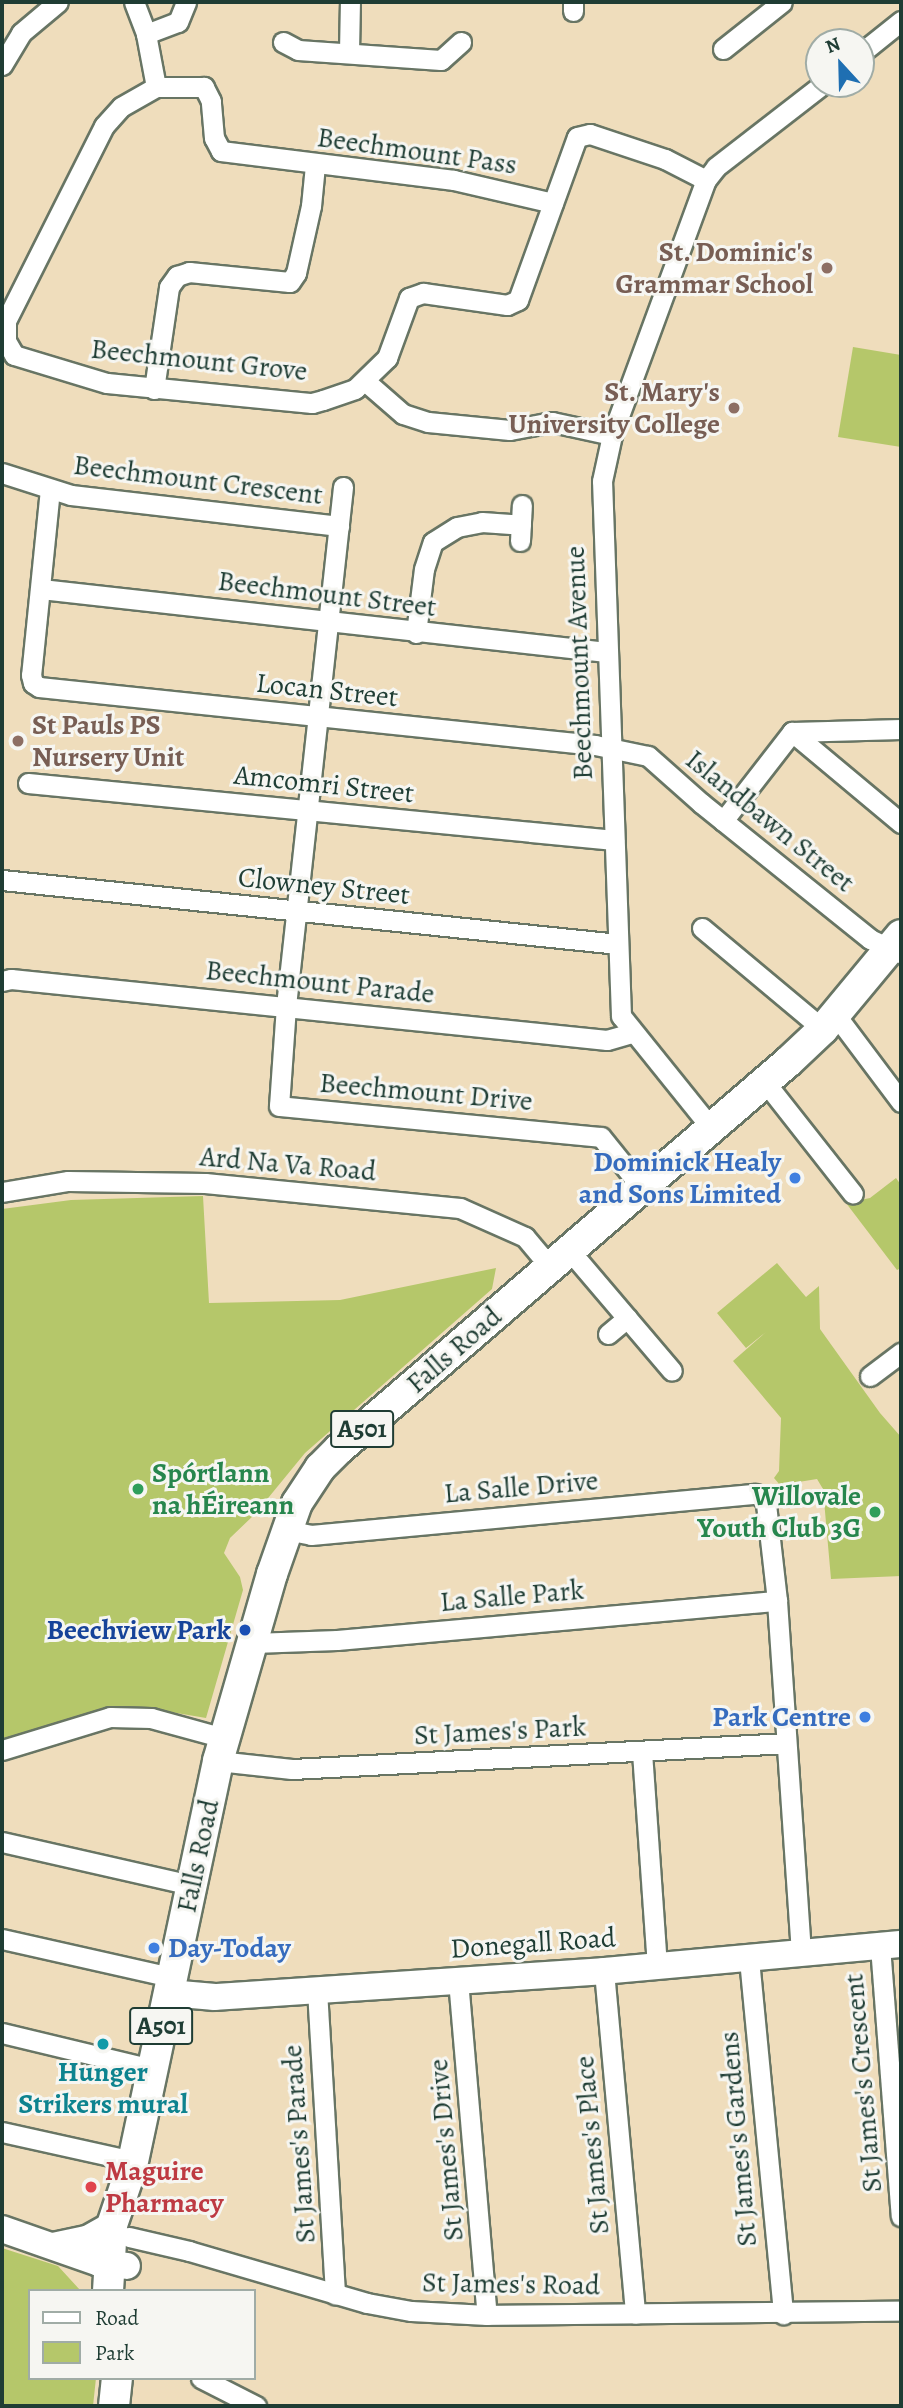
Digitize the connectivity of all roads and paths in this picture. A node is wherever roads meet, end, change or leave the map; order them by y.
1 (58, 2) edge
2 (134, 2) edge
3 (186, 2) edge
4 (350, 2) edge
5 (782, 2) edge
6 (901, 21) edge
7 (146, 34) junction
8 (283, 42) dead end
9 (875, 42) edge
10 (461, 43) dead end
11 (723, 48) dead end
12 (349, 52) junction
13 (2, 65) edge
14 (156, 87) junction
15 (805, 97) edge
16 (316, 165) junction
17 (706, 180) junction
18 (553, 204) junction
19 (365, 381) junction
20 (154, 389) junction
21 (612, 435) junction
22 (2, 473) edge
23 (343, 487) dead end
24 (50, 489) junction
25 (521, 524) dead end
26 (339, 526) junction
27 (41, 589) junction
28 (329, 622) junction
29 (416, 633) junction
30 (606, 652) junction
31 (318, 717) junction
32 (901, 729) edge
33 (792, 732) junction
34 (609, 749) junction
35 (28, 783) dead end
36 (309, 810) junction
37 (723, 821) junction
38 (901, 824) edge
39 (614, 841) junction
40 (2, 880) edge
41 (296, 911) junction
42 (702, 928) dead end
43 (618, 944) junction
44 (898, 946) edge
45 (2, 981) edge
46 (286, 1006) junction
47 (829, 1021) junction
48 (632, 1033) junction
49 (765, 1082) junction
50 (901, 1102) edge
51 (712, 1129) junction
52 (642, 1188) junction
53 (2, 1192) edge
54 (853, 1194) dead end
55 (560, 1259) junction
56 (627, 1318) junction
57 (608, 1334) dead end
58 (901, 1353) edge
59 (672, 1371) dead end
60 (870, 1376) dead end
61 (286, 1530) junction
62 (777, 1601) junction
63 (253, 1643) junction
64 (786, 1743) junction
65 (221, 1749) junction
66 (2, 1750) edge
67 (642, 1752) junction
68 (2, 1842) edge
69 (191, 1885) junction
70 (2, 1939) edge
71 (890, 1945) edge
72 (801, 1954) junction
73 (749, 1959) junction
74 (657, 1965) junction
75 (604, 1971) junction
76 (458, 1980) junction
77 (170, 1985) junction
78 (317, 1990) junction
79 (2, 2034) edge
80 (152, 2069) junction
81 (2, 2132) edge
82 (132, 2164) junction
83 (901, 2191) edge
84 (901, 2216) edge
85 (2, 2230) edge
86 (53, 2246) junction
87 (118, 2262) edge
88 (335, 2294) junction
89 (901, 2311) edge
90 (635, 2314) junction
91 (783, 2314) junction
92 (487, 2315) junction
93 (117, 2380) edge
94 (205, 2380) edge
95 (114, 2406) edge
96 (256, 2406) edge

1 - 13 street
2 - 7 street
3 - 7 street
4 - 12 street
5 - 11 street
6 - 9 street
7 - 14 street
8 - 12 street
10 - 12 street
14 - 16 street, Beechmount Pass
14 - 20 street, Beechmount Grove
15 - 17 street
16 - 18 street, Beechmount Pass
16 - 20 street
17 - 18 street
17 - 21 street, Beechmount Avenue
18 - 19 street
19 - 20 street, Beechmount Grove
19 - 21 street
21 - 30 street, Beechmount Avenue
22 - 24 street, Beechmount Crescent
23 - 26 street
24 - 26 street, Beechmount Crescent
24 - 27 street
25 - 29 street
26 - 28 street
27 - 28 street, Beechmount Street
27 - 31 street, Locan Street
28 - 29 street, Beechmount Street
28 - 31 street
29 - 30 street, Beechmount Street
30 - 34 street, Beechmount Avenue
31 - 34 street, Locan Street
31 - 36 street
32 - 33 street
33 - 37 street
33 - 38 street
34 - 37 street, Islandbawn Street
34 - 39 street, Beechmount Avenue
35 - 36 street, Amcomri Street
36 - 39 street, Amcomri Street
36 - 41 street
37 - 44 street, Islandbawn Street
39 - 43 street, Beechmount Avenue
40 - 41 street, Clowney Street
41 - 43 street, Clowney Street
41 - 46 street
42 - 47 street
43 - 48 street, Beechmount Avenue
44 - 47 main road, Falls Road / A501
45 - 46 street, Beechmount Parade
46 - 48 street, Beechmount Parade
46 - 52 street, Beechmount Drive
47 - 49 main road, Falls Road / A501
47 - 50 street
48 - 51 street, Beechmount Avenue
49 - 51 main road, Falls Road / A501
49 - 54 street
51 - 52 main road, Falls Road / A501
52 - 55 main road, Falls Road / A501
53 - 55 street, Ard Na Va Road
55 - 56 street, Ard Na Va Road
55 - 61 main road, Falls Road / A501
56 - 57 street
56 - 59 street, Ard Na Va Road
58 - 60 street
61 - 62 street, La Salle Drive
61 - 63 main road, Falls Road / A501
62 - 63 street, La Salle Park
62 - 64 street
63 - 65 main road, Falls Road / A501
64 - 67 street, St James's Park
64 - 72 street
65 - 66 street
65 - 67 street, St James's Park
65 - 69 main road, Falls Road / A501
67 - 74 street
68 - 69 street
69 - 77 main road, Falls Road / A501
70 - 77 street
71 - 72 street, Donegall Road
71 - 83 street, St James's Crescent
72 - 73 street, Donegall Road
73 - 74 street, Donegall Road
73 - 91 street, St James's Gardens
74 - 75 street, Donegall Road
75 - 76 street, Donegall Road
75 - 90 street, St James's Place
76 - 78 street, Donegall Road
76 - 92 street, St James's Drive
77 - 78 street, Donegall Road
77 - 80 main road, Falls Road / A501
78 - 88 street, St James's Parade
79 - 80 street
80 - 82 main road, Falls Road / A501
81 - 82 street
82 - 87 main road, Falls Road / A501
83 - 84 street, St James's Crescent
85 - 86 street
86 - 87 street
86 - 87 street
87 - 88 street, St James's Road
88 - 92 street, St James's Road
89 - 91 street, St James's Road
90 - 91 street, St James's Road
90 - 92 street, St James's Road
93 - 95 main road
94 - 96 street

